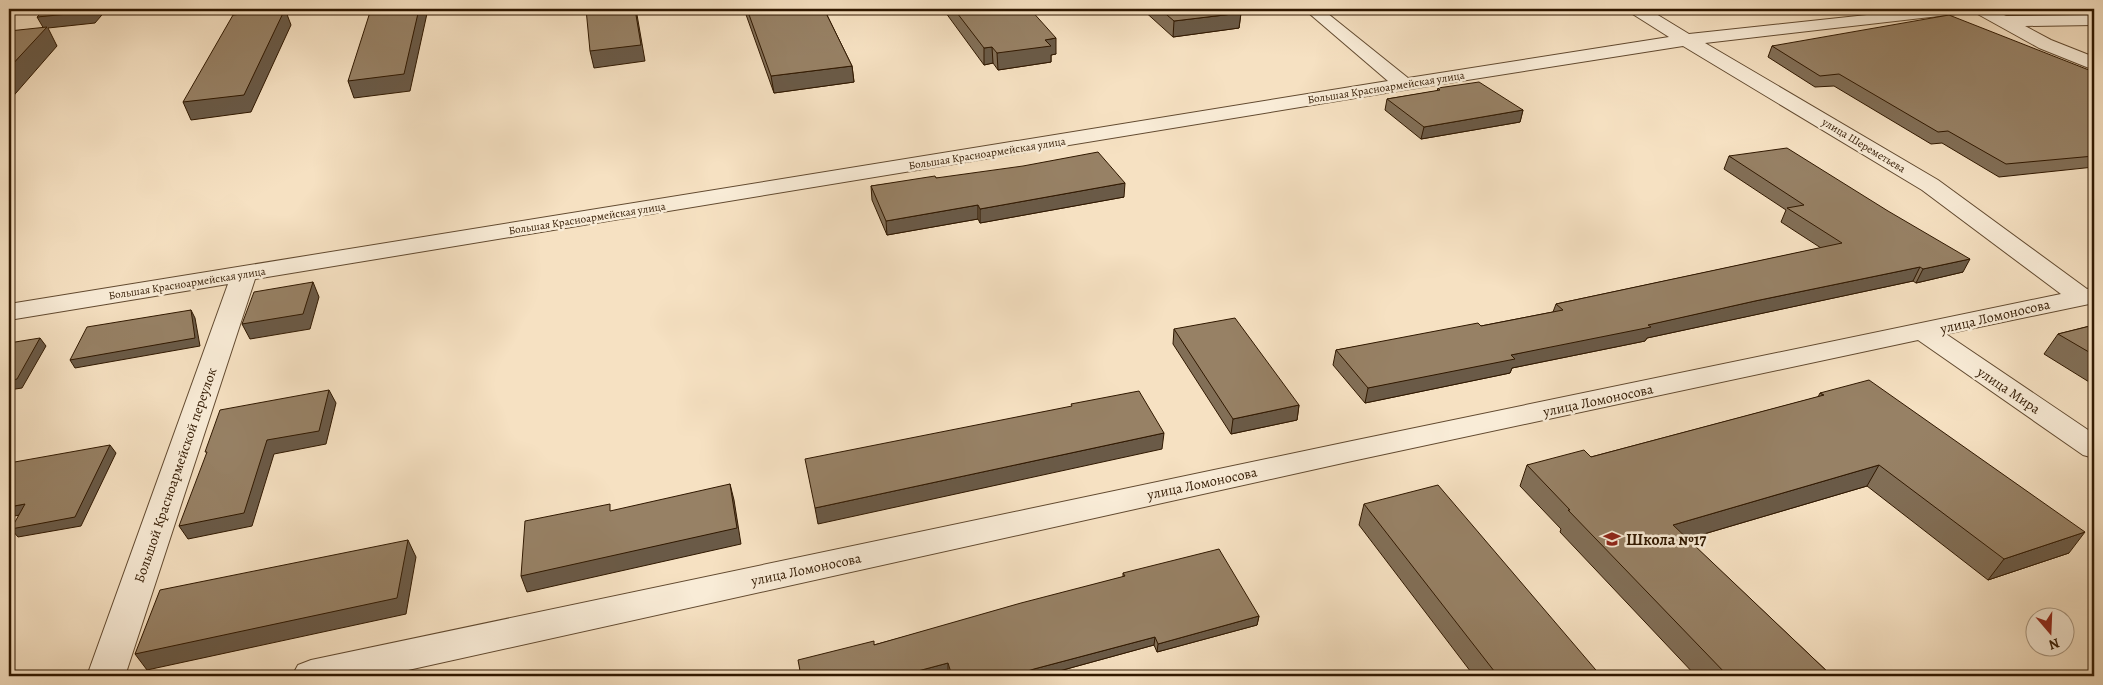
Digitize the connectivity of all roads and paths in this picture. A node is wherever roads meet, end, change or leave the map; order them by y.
1 (1312, 9) edge
2 (1637, 9) edge
3 (1967, 9) edge
4 (1980, 9) edge
5 (2094, 20) edge
6 (2002, 22) junction
7 (1686, 40) junction
8 (2094, 64) edge
9 (1404, 84) junction
10 (244, 274) junction
11 (2088, 296) edge
12 (9, 312) edge
13 (1924, 332) junction
14 (2094, 448) edge
15 (106, 676) edge
16 (310, 676) edge

1 - 9 street
2 - 7 street, улица Шереметьева
3 - 7 street, Большая Красноармейская улица
4 - 6 street
5 - 6 street
6 - 8 street
7 - 9 street, Большая Красноармейская улица
7 - 11 street, улица Шереметьева
9 - 10 street, Большая Красноармейская улица
10 - 12 street, Большая Красноармейская улица
10 - 15 street, Большой Красноармейской переулок
11 - 13 street, улица Ломоносова
13 - 14 street, улица Мира
13 - 16 street, улица Ломоносова

